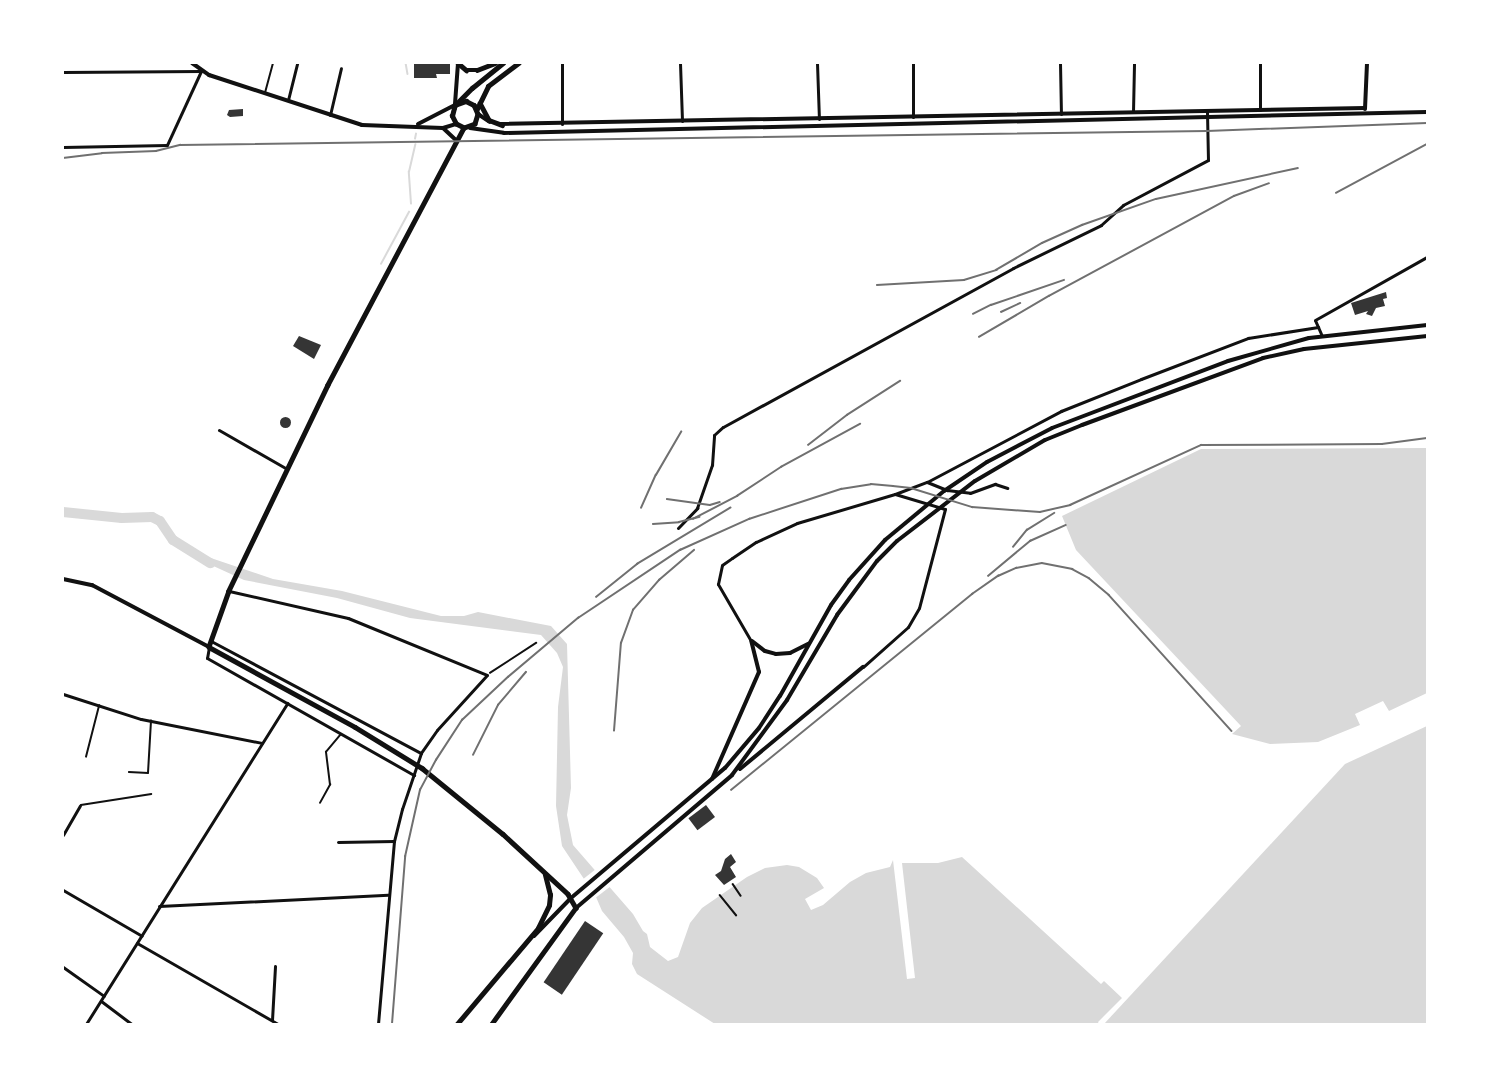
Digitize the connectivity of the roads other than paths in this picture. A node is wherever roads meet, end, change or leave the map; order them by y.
1 (192, 63) edge
2 (273, 63) edge
3 (297, 63) edge
4 (458, 63) edge
5 (495, 63) edge
6 (503, 63) edge
7 (518, 63) edge
8 (562, 63) edge
9 (680, 63) edge
10 (817, 63) edge
11 (913, 63) edge
12 (1060, 63) edge
13 (1134, 63) edge
14 (1260, 63) edge
15 (1367, 63) edge
16 (341, 68) dead end
17 (201, 71) junction
18 (63, 72) edge
19 (472, 88) junction
20 (265, 94) junction
21 (481, 97) junction
22 (287, 102) junction
23 (455, 105) junction
24 (1365, 108) junction
25 (1260, 110) junction
26 (478, 111) junction
27 (1207, 111) junction
28 (1133, 112) junction
29 (1427, 112) edge
30 (1061, 114) junction
31 (1369, 114) junction
32 (330, 115) junction
33 (913, 117) junction
34 (1207, 118) junction
35 (819, 119) junction
36 (682, 121) junction
37 (489, 122) junction
38 (456, 124) junction
39 (562, 124) junction
40 (502, 125) junction
41 (414, 126) junction
42 (443, 128) junction
43 (464, 128) junction
44 (470, 128) junction
45 (488, 132) junction
46 (457, 141) junction
47 (63, 147) edge
48 (1427, 257) edge
49 (1427, 325) edge
50 (1318, 327) junction
51 (1427, 336) edge
52 (1323, 337) junction
53 (1324, 346) junction
54 (219, 430) dead end
55 (287, 469) junction
56 (927, 482) junction
57 (1007, 488) dead end
58 (895, 494) junction
59 (678, 528) dead end
60 (63, 579) edge
61 (229, 591) junction
62 (210, 640) junction
63 (751, 641) junction
64 (809, 644) junction
65 (209, 647) junction
66 (863, 667) joint
67 (63, 694) edge
68 (287, 703) junction
69 (99, 706) junction
70 (151, 721) junction
71 (341, 734) junction
72 (262, 743) junction
73 (421, 753) junction
74 (86, 757) dead end
75 (129, 772) dead end
76 (732, 775) junction
77 (414, 776) junction
78 (710, 782) junction
79 (151, 794) dead end
80 (320, 803) dead end
81 (80, 805) joint
82 (63, 835) edge
83 (394, 841) junction
84 (338, 842) dead end
85 (542, 871) junction
86 (63, 890) edge
87 (388, 895) junction
88 (571, 898) junction
89 (159, 906) junction
90 (576, 908) junction
91 (142, 936) junction
92 (528, 942) junction
93 (138, 943) junction
94 (275, 966) dead end
95 (63, 967) edge
96 (104, 996) junction
97 (101, 1001) junction
98 (272, 1020) junction
99 (458, 1023) edge
100 (86, 1024) edge
101 (132, 1024) edge
102 (278, 1024) edge
103 (378, 1024) edge
104 (492, 1024) edge

1 - 17 main road
2 - 20 lane
3 - 22 street
4 - 5 main road
4 - 23 main road
6 - 19 main road
7 - 21 main road
8 - 39 street
9 - 36 street
10 - 35 street
11 - 33 street
12 - 30 street
13 - 28 street
14 - 25 street
15 - 24 main road
16 - 32 street
17 - 18 street
17 - 20 main road
17 - 47 street
19 - 21 main road
19 - 23 main road
20 - 22 main road
21 - 26 main road
21 - 40 main road
22 - 32 main road
23 - 26 main road
23 - 38 main road
23 - 41 main road
24 - 25 main road
24 - 31 main road
25 - 27 main road
26 - 37 main road
26 - 44 main road
27 - 28 main road
27 - 34 street
28 - 30 main road
29 - 31 main road
30 - 33 main road
31 - 34 main road
32 - 41 main road
33 - 35 main road
34 - 45 main road
34 - 59 street
35 - 36 main road
36 - 39 main road
37 - 40 main road
37 - 45 main road
38 - 42 main road
38 - 43 main road
39 - 40 main road
41 - 42 main road
42 - 46 main road
43 - 44 main road
43 - 46 main road
44 - 45 main road
46 - 55 main road
48 - 50 street
49 - 52 main road
50 - 52 street
50 - 56 street
51 - 53 main road
52 - 53 main road
52 - 64 main road
53 - 76 main road
54 - 55 street
55 - 61 main road
56 - 57 street
56 - 58 street
58 - 63 street
58 - 66 street
60 - 65 main road
61 - 62 main road
61 - 73 street
62 - 65 main road
62 - 73 street
63 - 64 main road
63 - 78 main road
64 - 78 main road
65 - 68 street
65 - 85 main road
66 - 76 main road
67 - 69 street
68 - 71 street
68 - 72 street
69 - 70 street
69 - 74 lane
70 - 72 street
70 - 75 lane
71 - 77 street
71 - 80 lane
72 - 89 street
73 - 77 street
76 - 90 main road
77 - 83 street
78 - 88 main road
79 - 81 lane
81 - 82 street
83 - 84 street
83 - 87 street
85 - 88 main road
85 - 92 main road
86 - 91 street
87 - 89 street
87 - 103 street
88 - 90 main road
88 - 92 main road
89 - 91 street
90 - 104 main road
91 - 93 street
92 - 99 main road
93 - 96 street
93 - 98 street
94 - 98 street
95 - 96 street
96 - 97 street
97 - 100 street
97 - 101 street
98 - 102 street

